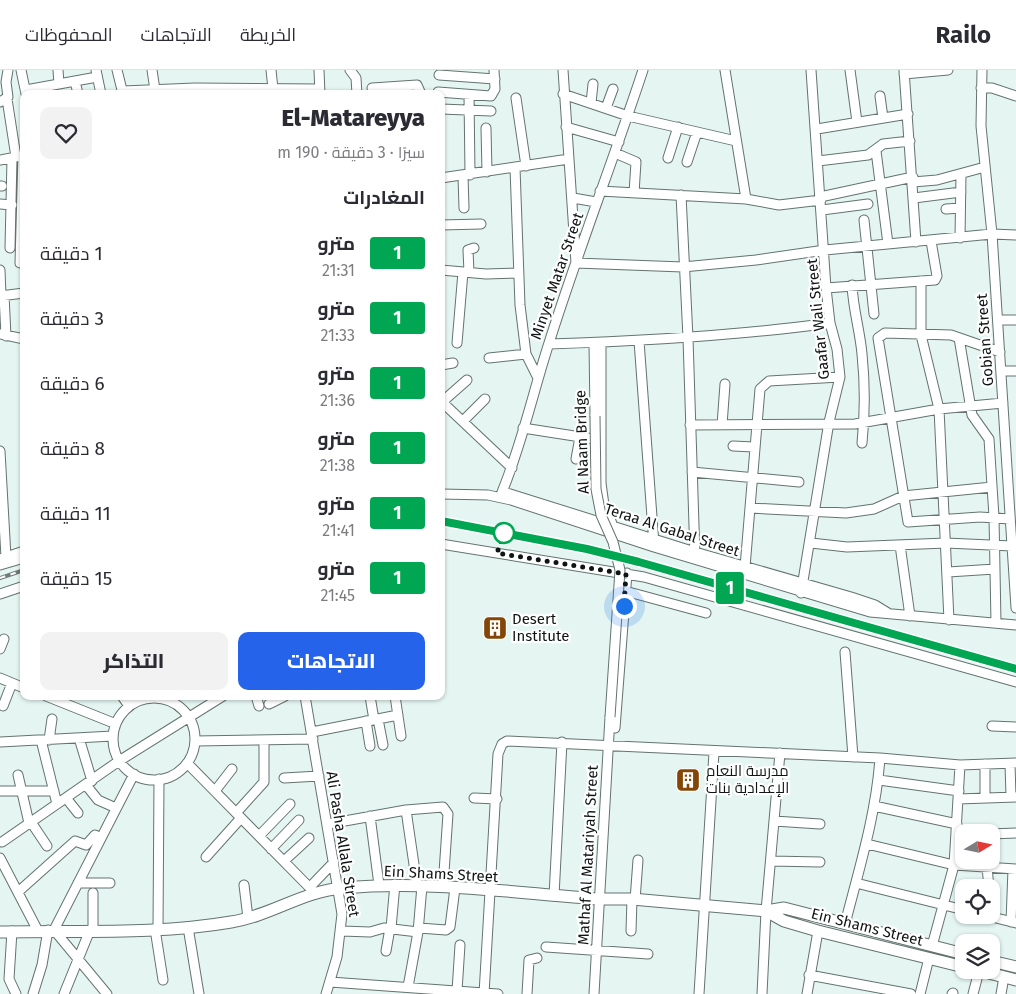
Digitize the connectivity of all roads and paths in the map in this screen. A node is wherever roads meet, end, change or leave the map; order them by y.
1 (8, 70) edge
2 (21, 70) edge
3 (58, 70) edge
4 (117, 70) edge
5 (152, 70) edge
6 (271, 70) edge
7 (319, 70) edge
8 (350, 70) edge
9 (563, 70) edge
10 (643, 70) edge
11 (725, 70) edge
12 (812, 70) edge
13 (850, 70) edge
14 (948, 70) edge
15 (982, 70) edge
16 (904, 72) edge
17 (439, 73) edge
18 (97, 74) edge
19 (495, 74) edge
20 (75, 81) junction
21 (593, 84) dead end
22 (55, 88) edge
23 (372, 88) dead end
24 (981, 88) junction
25 (273, 89) junction
26 (613, 89) dead end
27 (26, 90) edge
28 (40, 90) edge
29 (77, 90) edge
30 (100, 90) edge
31 (122, 90) edge
32 (155, 90) joint
33 (278, 90) edge
34 (320, 90) edge
35 (357, 90) edge
36 (420, 90) edge
37 (438, 90) edge
38 (445, 93) edge
39 (563, 94) junction
40 (469, 95) junction
41 (880, 96) dead end
42 (1016, 96) edge
43 (516, 98) dead end
44 (3, 100) edge
45 (591, 103) junction
46 (606, 108) junction
47 (445, 109) edge
48 (469, 110) junction
49 (491, 111) dead end
50 (908, 114) junction
51 (628, 116) junction
52 (883, 118) junction
53 (857, 122) junction
54 (566, 127) junction
55 (678, 127) junction
56 (486, 128) dead end
57 (817, 129) junction
58 (697, 132) junction
59 (736, 141) junction
60 (910, 141) junction
61 (619, 142) junction
62 (876, 151) junction
63 (615, 153) junction
64 (19, 156) edge
65 (668, 158) dead end
66 (569, 159) junction
67 (0, 160) edge
68 (818, 161) junction
69 (687, 162) dead end
70 (526, 166) junction
71 (515, 168) junction
72 (985, 168) junction
73 (487, 172) junction
74 (961, 174) junction
75 (466, 175) junction
76 (445, 178) edge
77 (913, 180) junction
78 (880, 184) junction
79 (600, 191) junction
80 (20, 192) edge
81 (961, 192) junction
82 (634, 193) junction
83 (681, 195) junction
84 (572, 198) junction
85 (820, 198) junction
86 (914, 198) junction
87 (746, 199) junction
88 (596, 202) junction
89 (0, 204) edge
90 (868, 204) dead end
91 (12, 205) junction
92 (464, 208) dead end
93 (960, 208) junction
94 (946, 209) dead end
95 (822, 210) junction
96 (864, 220) dead end
97 (481, 224) dead end
98 (445, 225) edge
99 (992, 234) junction
100 (1016, 235) edge
101 (960, 238) junction
102 (931, 240) junction
103 (916, 242) junction
104 (888, 244) junction
105 (867, 246) junction
106 (10, 248) dead end
107 (474, 248) dead end
108 (825, 250) junction
109 (576, 263) junction
110 (683, 267) junction
111 (0, 270) edge
112 (445, 270) edge
113 (466, 272) junction
114 (518, 273) junction
115 (921, 281) junction
116 (871, 284) junction
117 (852, 285) junction
118 (826, 288) junction
119 (20, 293) edge
120 (2, 295) edge
121 (874, 314) dead end
122 (998, 320) junction
123 (1016, 320) edge
124 (830, 323) junction
125 (3, 335) edge
126 (921, 335) junction
127 (20, 338) edge
128 (688, 338) junction
129 (959, 338) junction
130 (639, 342) junction
131 (457, 343) dead end
132 (598, 343) junction
133 (548, 344) junction
134 (1000, 352) junction
135 (526, 354) junction
136 (489, 358) dead end
137 (453, 363) dead end
138 (445, 364) edge
139 (1001, 371) junction
140 (1016, 371) edge
141 (840, 377) junction
142 (538, 378) junction
143 (466, 380) dead end
144 (725, 384) dead end
145 (445, 398) edge
146 (485, 400) dead end
147 (1003, 403) junction
148 (445, 404) edge
149 (970, 407) junction
150 (939, 409) junction
151 (890, 417) junction
152 (463, 421) junction
153 (829, 422) junction
154 (864, 423) junction
155 (690, 425) junction
156 (722, 425) junction
157 (756, 426) junction
158 (523, 428) junction
159 (580, 437) junction
160 (600, 440) junction
161 (862, 443) dead end
162 (733, 446) dead end
163 (754, 447) junction
164 (0, 451) edge
165 (576, 459) dead end
166 (1011, 459) edge
167 (512, 468) junction
168 (692, 472) junction
169 (752, 476) junction
170 (799, 482) dead end
171 (992, 487) junction
172 (445, 489) edge
173 (1, 492) edge
174 (502, 492) junction
175 (942, 492) junction
176 (445, 494) edge
177 (903, 496) junction
178 (1013, 501) edge
179 (750, 508) junction
180 (816, 513) junction
181 (994, 517) junction
182 (1010, 519) junction
183 (944, 521) junction
184 (613, 526) junction
185 (1014, 531) edge
186 (654, 543) junction
187 (946, 543) junction
188 (811, 544) junction
189 (445, 545) edge
190 (900, 545) junction
191 (995, 545) junction
192 (1012, 546) junction
193 (20, 553) edge
194 (695, 556) junction
195 (3, 558) edge
196 (20, 559) edge
197 (0, 565) edge
198 (745, 567) junction
199 (995, 569) junction
200 (948, 572) junction
201 (626, 574) junction
202 (20, 587) edge
203 (802, 588) junction
204 (625, 591) junction
205 (0, 594) edge
206 (1016, 608) edge
207 (706, 613) dead end
208 (910, 616) junction
209 (949, 620) junction
210 (996, 623) junction
211 (1016, 624) edge
212 (4, 639) dead end
213 (0, 649) edge
214 (845, 652) dead end
215 (0, 678) edge
216 (1016, 682) edge
217 (12, 683) junction
218 (20, 686) edge
219 (56, 700) edge
220 (125, 700) edge
221 (142, 700) edge
222 (175, 700) edge
223 (217, 700) edge
224 (257, 700) edge
225 (277, 700) edge
226 (306, 700) edge
227 (370, 700) edge
228 (396, 700) edge
229 (269, 704) dead end
230 (3, 706) dead end
231 (129, 706) junction
232 (259, 706) dead end
233 (398, 715) junction
234 (610, 717) joint
235 (189, 718) junction
236 (52, 719) dead end
237 (373, 720) junction
238 (116, 724) junction
239 (992, 726) dead end
240 (1016, 727) edge
241 (113, 736) junction
242 (312, 736) junction
243 (401, 736) dead end
244 (79, 738) junction
245 (45, 740) junction
246 (264, 740) junction
247 (195, 741) junction
248 (0, 742) edge
249 (562, 742) junction
250 (383, 745) dead end
251 (370, 746) dead end
252 (611, 746) junction
253 (714, 752) junction
254 (780, 753) junction
255 (853, 757) junction
256 (880, 758) junction
257 (119, 761) junction
258 (187, 763) junction
259 (985, 764) junction
260 (1013, 764) edge
261 (960, 765) junction
262 (232, 769) dead end
263 (134, 774) junction
264 (18, 775) dead end
265 (319, 776) junction
266 (284, 778) dead end
267 (159, 779) junction
268 (879, 780) junction
269 (89, 783) junction
270 (0, 791) edge
271 (22, 791) junction
272 (54, 791) junction
273 (215, 792) junction
274 (958, 795) junction
275 (1013, 797) edge
276 (66, 798) junction
277 (474, 798) dead end
278 (985, 798) junction
279 (496, 799) junction
280 (57, 804) junction
281 (290, 804) dead end
282 (874, 806) junction
283 (116, 808) junction
284 (406, 810) junction
285 (78, 813) dead end
286 (239, 816) junction
287 (370, 816) junction
288 (299, 820) dead end
289 (774, 821) junction
290 (30, 823) junction
291 (328, 824) junction
292 (820, 824) dead end
293 (957, 824) joint
294 (1016, 832) edge
295 (1000, 833) edge
296 (259, 836) junction
297 (101, 838) junction
298 (308, 838) dead end
299 (1, 842) edge
300 (867, 844) junction
301 (47, 846) dead end
302 (271, 849) junction
303 (206, 857) dead end
304 (0, 858) edge
305 (638, 860) dead end
306 (955, 860) edge
307 (284, 861) junction
308 (770, 861) junction
309 (334, 862) junction
310 (820, 862) dead end
311 (954, 865) junction
312 (1000, 868) edge
313 (1014, 869) edge
314 (78, 883) junction
315 (110, 883) dead end
316 (856, 883) junction
317 (395, 884) junction
318 (244, 885) dead end
319 (380, 885) junction
320 (419, 886) junction
321 (340, 888) junction
322 (443, 888) junction
323 (455, 888) junction
324 (312, 890) junction
325 (490, 891) junction
326 (18, 892) junction
327 (93, 892) dead end
328 (554, 896) junction
329 (600, 899) junction
330 (633, 900) junction
331 (944, 905) junction
332 (703, 906) junction
333 (955, 908) edge
334 (766, 911) junction
335 (248, 918) junction
336 (1000, 919) edge
337 (1013, 922) edge
338 (844, 924) junction
339 (188, 927) junction
340 (390, 928) junction
341 (156, 929) junction
342 (91, 930) junction
343 (418, 930) junction
344 (12, 931) junction
345 (47, 931) junction
346 (342, 931) junction
347 (630, 931) dead end
348 (818, 931) junction
349 (0, 932) edge
350 (460, 945) dead end
351 (932, 946) junction
352 (546, 947) dead end
353 (386, 951) dead end
354 (596, 951) junction
355 (955, 952) edge
356 (648, 954) dead end
357 (537, 958) dead end
358 (929, 958) junction
359 (78, 959) junction
360 (1000, 963) edge
361 (955, 965) edge
362 (1016, 967) edge
363 (809, 975) junction
364 (1010, 978) edge
365 (976, 979) edge
366 (163, 980) dead end
367 (330, 982) junction
368 (408, 987) junction
369 (457, 991) junction
370 (445, 992) edge
371 (16, 994) edge
372 (33, 994) edge
373 (64, 994) edge
374 (107, 994) edge
375 (198, 994) edge
376 (326, 994) edge
377 (484, 994) edge
378 (498, 994) edge
379 (527, 994) edge
380 (594, 994) edge
381 (699, 994) edge
382 (762, 994) edge
383 (807, 994) edge
384 (911, 994) edge
385 (920, 994) edge
386 (973, 994) edge
387 (1001, 994) edge

1 - 44 street
2 - 27 street
3 - 22 street
4 - 31 street
5 - 32 street
6 - 25 street
7 - 34 street
8 - 35 street
9 - 39 street
10 - 51 street, Minyet Matar Street
11 - 59 street
12 - 57 street, Gaafar Wali Street
13 - 53 street
14 - 16 street
15 - 24 street, Gobian Street
16 - 50 street
17 - 19 street
17 - 37 street
18 - 20 street
18 - 30 street
19 - 40 street
20 - 22 street
20 - 29 street
21 - 45 street
22 - 28 street
23 - 36 street
24 - 42 street
24 - 72 street, Gobian Street
25 - 32 street
25 - 33 street
26 - 46 street
38 - 40 street
39 - 45 street
39 - 54 street
40 - 48 street
41 - 52 street
43 - 70 street
44 - 64 street
45 - 46 street
46 - 51 street
47 - 48 street
48 - 49 street
48 - 75 street
50 - 52 street
50 - 60 street
51 - 55 street
51 - 61 street, Minyet Matar Street
52 - 53 street
53 - 57 street
54 - 61 street
54 - 66 street
55 - 58 street
55 - 65 street
56 - 73 street
57 - 68 street, Gaafar Wali Street
58 - 59 street
58 - 69 street
59 - 87 street
60 - 62 street
60 - 77 street
61 - 63 street, Minyet Matar Street
62 - 68 street
62 - 78 street
63 - 79 street, Minyet Matar Street
63 - 82 street
64 - 67 street
64 - 80 street
64 - 91 street
66 - 70 street
66 - 84 street
68 - 85 street, Gaafar Wali Street
70 - 71 street
71 - 73 street
71 - 114 street
72 - 74 street
72 - 99 street, Gobian Street
73 - 75 street
74 - 77 street
74 - 81 street
75 - 76 street
75 - 92 street
77 - 78 street
77 - 86 street
78 - 85 street
78 - 104 street
79 - 82 street
79 - 88 street, Minyet Matar Street
81 - 86 street
81 - 93 street
82 - 83 street
83 - 87 street
83 - 110 street
84 - 88 street
84 - 109 street
85 - 87 street
85 - 95 street, Gaafar Wali Street
86 - 103 street
88 - 109 street, Minyet Matar Street
89 - 91 street
90 - 95 street
91 - 106 street
93 - 94 street
93 - 101 street
95 - 108 street, Gaafar Wali Street
96 - 105 street
97 - 98 street
99 - 100 street
99 - 101 street
99 - 122 street, Gobian Street
101 - 102 street
102 - 103 street
102 - 115 street
103 - 104 street
104 - 105 street
105 - 108 street
105 - 116 street
107 - 113 street
108 - 110 street
108 - 118 street, Gaafar Wali Street
109 - 110 street
109 - 133 street, Minyet Matar Street
110 - 128 street
111 - 120 street
112 - 113 street
113 - 114 street
113 - 131 street
114 - 135 street
115 - 116 street
115 - 126 street
116 - 117 street
116 - 121 street
117 - 118 street
117 - 154 street
118 - 124 street, Gaafar Wali Street
119 - 120 street
120 - 125 street
122 - 123 street
122 - 134 street, Gobian Street
124 - 128 street
124 - 141 street, Gaafar Wali Street
125 - 127 street
126 - 129 street
126 - 150 street
126 - 151 street
128 - 130 street
128 - 155 street
129 - 134 street
129 - 149 street
130 - 132 street
130 - 186 street
132 - 133 street
132 - 160 street
132 - 234 street, Al Naam Bridge, bridge
133 - 142 street, Minyet Matar Street
134 - 139 street, Gobian Street
135 - 136 street
135 - 142 street
137 - 138 street
139 - 140 street
139 - 147 street, Gobian Street
141 - 153 street, Gaafar Wali Street
141 - 157 street
142 - 158 street, Minyet Matar Street
143 - 145 street
144 - 156 street
146 - 152 street
147 - 149 street
147 - 166 street, Gobian Street
148 - 152 street
149 - 150 street
149 - 171 street
150 - 151 street
150 - 175 street
151 - 154 street
151 - 177 street
152 - 167 street
153 - 154 street
153 - 157 street
153 - 180 street, Gaafar Wali Street
154 - 161 street
155 - 156 street
155 - 168 street
156 - 157 street
157 - 163 street
158 - 159 street
158 - 167 street, Minyet Matar Street
159 - 160 street
159 - 165 street
160 - 184 street
162 - 163 street
163 - 169 street
164 - 173 street
166 - 178 street, Gobian Street
167 - 174 street, Minyet Matar Street
168 - 169 street
168 - 194 street
169 - 170 street
169 - 179 street
171 - 175 street
171 - 181 street
172 - 174 street, Teraa Al Gabal Street
173 - 195 street
174 - 184 street, Teraa Al Gabal Street
175 - 177 street
175 - 183 street
176 - 186 street, Teraa Al Gabal Street
177 - 180 street
177 - 183 street
178 - 182 street, Gobian Street
179 - 180 street
179 - 198 street
180 - 188 street, Gaafar Wali Street
181 - 182 street
181 - 183 street
181 - 191 street
182 - 185 street, Gobian Street
183 - 187 street
184 - 186 street, Teraa Al Gabal Street
185 - 192 street, Gobian Street
186 - 194 street, Teraa Al Gabal Street
187 - 190 street
187 - 191 street
187 - 200 street
188 - 190 street
188 - 203 street, Gaafar Wali Street
189 - 201 street
190 - 208 street
191 - 192 street
191 - 199 street
192 - 206 street, Gobian Street
193 - 195 street
194 - 198 street, Teraa Al Gabal Street
194 - 203 street, Teraa Al Gabal Street
196 - 197 street
198 - 203 street, Teraa Al Gabal Street
199 - 200 street
199 - 210 street
200 - 209 street
201 - 204 street, Mathaf Al Matariyah Street
201 - 216 street
202 - 205 street
203 - 208 street, Teraa Al Gabal Street
204 - 207 street
204 - 252 street, Mathaf Al Matariyah Street
208 - 209 street, Teraa Al Gabal Street
209 - 210 street, Teraa Al Gabal Street
210 - 211 street, Teraa Al Gabal Street
212 - 213 street
214 - 255 street
215 - 217 street
217 - 218 street
217 - 230 street
219 - 238 street
220 - 231 street
221 - 231 street
222 - 235 street
223 - 235 street
224 - 232 street
225 - 229 street
226 - 242 street, Ali Pasha Allala Street
227 - 237 street
228 - 233 street
231 - 238 street
233 - 237 street
233 - 243 street
234 - 252 street, Mathaf Al Matariyah Street
235 - 247 street
235 - 257 street
236 - 245 street
237 - 242 street
237 - 250 street
237 - 251 street
238 - 241 street
239 - 240 street
241 - 244 street
241 - 257 street
242 - 246 street
242 - 265 street, Ali Pasha Allala Street
244 - 245 street
244 - 269 street
245 - 248 street
245 - 272 street
246 - 247 street
246 - 286 street
247 - 258 street
249 - 252 street
249 - 279 street
249 - 328 street
252 - 253 street
252 - 329 street, Mathaf Al Matariyah Street
253 - 254 street
253 - 332 street
254 - 255 street
254 - 289 street
255 - 256 street
256 - 261 street
256 - 268 street
257 - 263 street
257 - 269 street
258 - 267 street
258 - 273 street
259 - 260 street
259 - 261 street
259 - 278 street
260 - 275 street
261 - 274 street
262 - 273 street
263 - 267 street
263 - 283 street
264 - 271 street
265 - 266 street
265 - 291 street, Ali Pasha Allala Street
267 - 341 street
268 - 274 street
268 - 282 street
269 - 276 street
269 - 283 street
270 - 271 street
271 - 272 street
271 - 290 street
272 - 280 street
273 - 286 street
274 - 278 street
274 - 293 street
275 - 278 street
276 - 280 street
276 - 285 street
277 - 279 street
279 - 325 street
280 - 290 street
281 - 296 street
282 - 293 street
282 - 300 street
283 - 297 street
284 - 287 street
284 - 320 street
284 - 322 street
286 - 296 street
286 - 303 street
287 - 291 street
287 - 319 street
288 - 302 street
289 - 292 street
289 - 308 street
290 - 299 street
290 - 301 street
291 - 309 street, Ali Pasha Allala Street
294 - 295 street
296 - 302 street
297 - 314 street
297 - 326 street
298 - 307 street
299 - 304 street
300 - 311 street
300 - 316 street
302 - 307 street
304 - 326 street
305 - 330 street
306 - 311 street
307 - 324 street
308 - 310 street
308 - 334 street
309 - 321 street, Ali Pasha Allala Street
309 - 324 street
311 - 331 street
312 - 313 street
313 - 337 street
314 - 315 street
314 - 345 street
316 - 331 street
316 - 338 street
317 - 319 main road, Ein Shams Street
317 - 320 main road, Ein Shams Street
317 - 340 street
318 - 335 street
319 - 321 main road, Ein Shams Street
320 - 322 main road, Ein Shams Street
320 - 343 street
321 - 324 main road, Ein Shams Street
321 - 346 street, Ali Pasha Allala Street
322 - 323 main road, Ein Shams Street
323 - 325 main road, Ein Shams Street
323 - 343 street
324 - 335 main road, Ein Shams Street
325 - 328 main road, Ein Shams Street
325 - 377 street
326 - 345 street
327 - 342 street
328 - 329 main road, Ein Shams Street
329 - 330 main road, Ein Shams Street
329 - 354 street, Mathaf Al Matariyah Street
330 - 332 main road, Ein Shams Street
330 - 347 street
331 - 333 street
331 - 351 street
332 - 334 main road, Ein Shams Street
332 - 381 street
334 - 338 main road, Ein Shams Street
334 - 348 main road, Ein Shams Street
334 - 382 street
335 - 339 main road, Ein Shams Street
336 - 337 street
338 - 351 main road, Ein Shams Street
339 - 341 main road, Ein Shams Street
339 - 375 street
340 - 343 street
340 - 346 street
340 - 353 street
341 - 342 main road, Ein Shams Street
341 - 366 street
342 - 345 main road, Ein Shams Street
342 - 359 street
343 - 368 street
344 - 345 main road, Ein Shams Street
344 - 349 main road, Ein Shams Street
344 - 371 street
345 - 359 street
345 - 372 street
346 - 367 street, Ali Pasha Allala Street
348 - 358 main road, Ein Shams Street
348 - 363 street
350 - 369 street
351 - 355 main road, Ein Shams Street
352 - 354 street
354 - 356 street
354 - 380 street, Mathaf Al Matariyah Street
357 - 379 street
358 - 361 main road, Ein Shams Street
358 - 385 street
359 - 373 street
359 - 374 street
360 - 362 main road
363 - 383 street
363 - 384 street
364 - 387 street
365 - 386 street
367 - 368 street
367 - 376 street, Ali Pasha Allala Street
368 - 370 street
369 - 370 street
369 - 377 street
377 - 378 street

